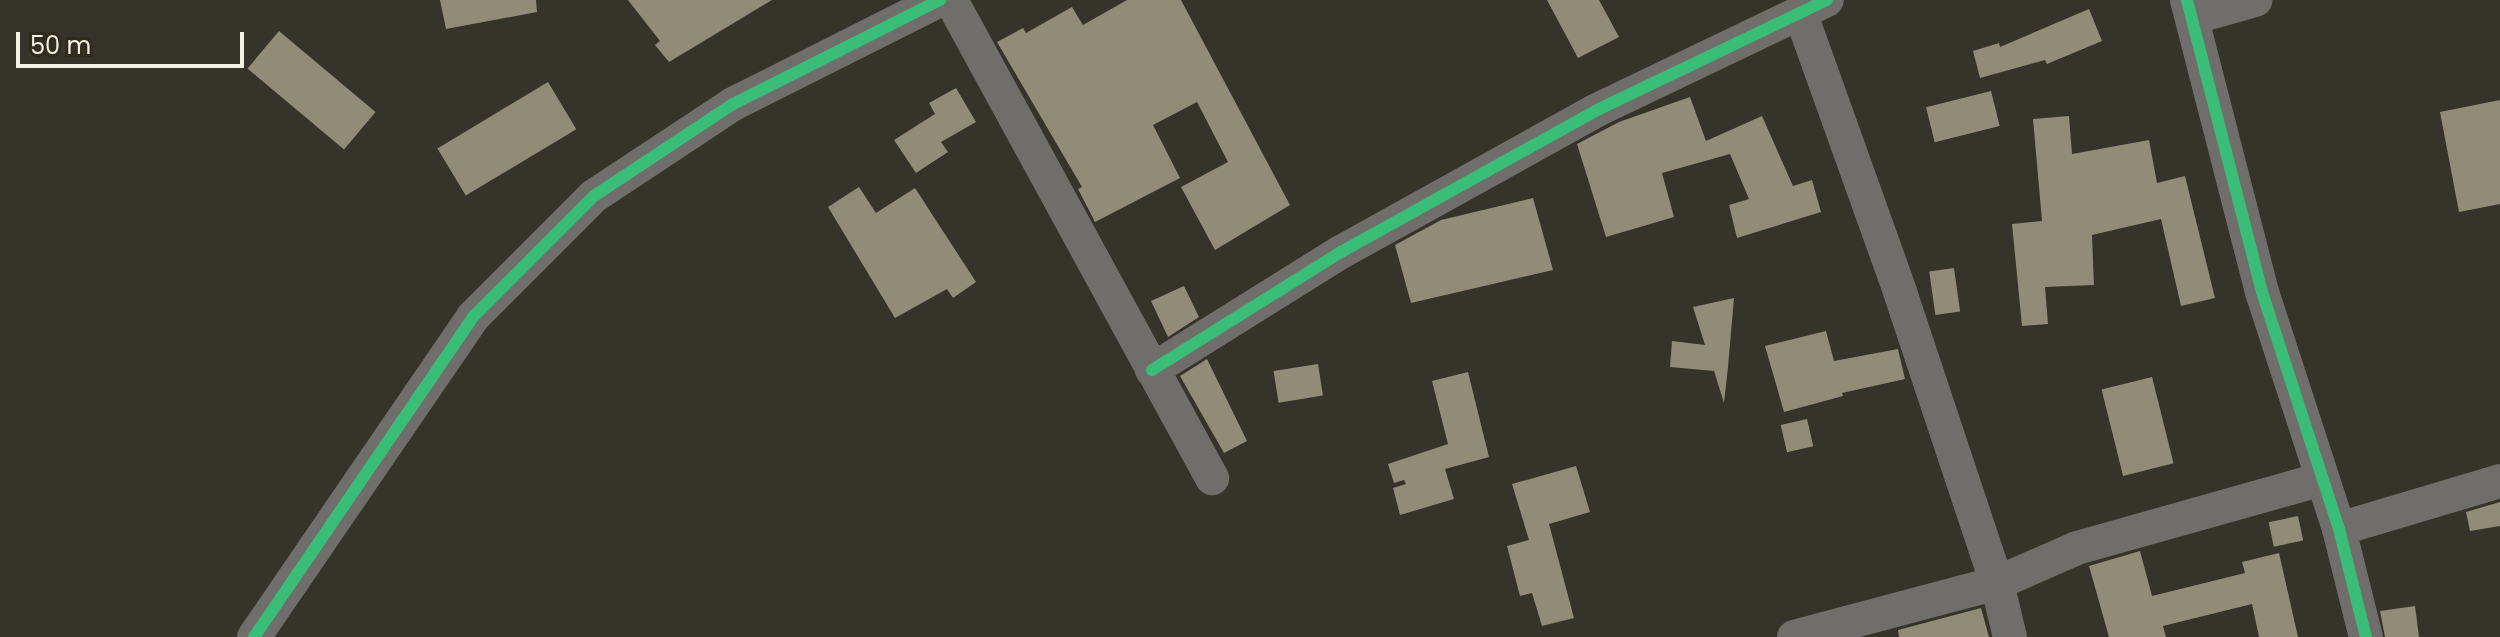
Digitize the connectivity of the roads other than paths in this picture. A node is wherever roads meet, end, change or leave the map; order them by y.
1 (940, 0) edge
2 (951, 0) edge
3 (2255, 0) edge
4 (1813, 6) edge
5 (2190, 9) edge
6 (1152, 370) junction
7 (1212, 478) dead end
8 (2323, 479) junction
9 (2500, 481) edge
10 (2339, 529) junction
11 (1997, 583) junction
12 (254, 637) edge
13 (1794, 637) edge
14 (2010, 637) edge
15 (2366, 637) edge

1 - 12 street
2 - 6 street
3 - 5 street
4 - 6 street
4 - 11 street
5 - 8 street
6 - 7 street
8 - 10 street
8 - 11 street
9 - 10 street
10 - 15 street
11 - 13 street
11 - 14 street

